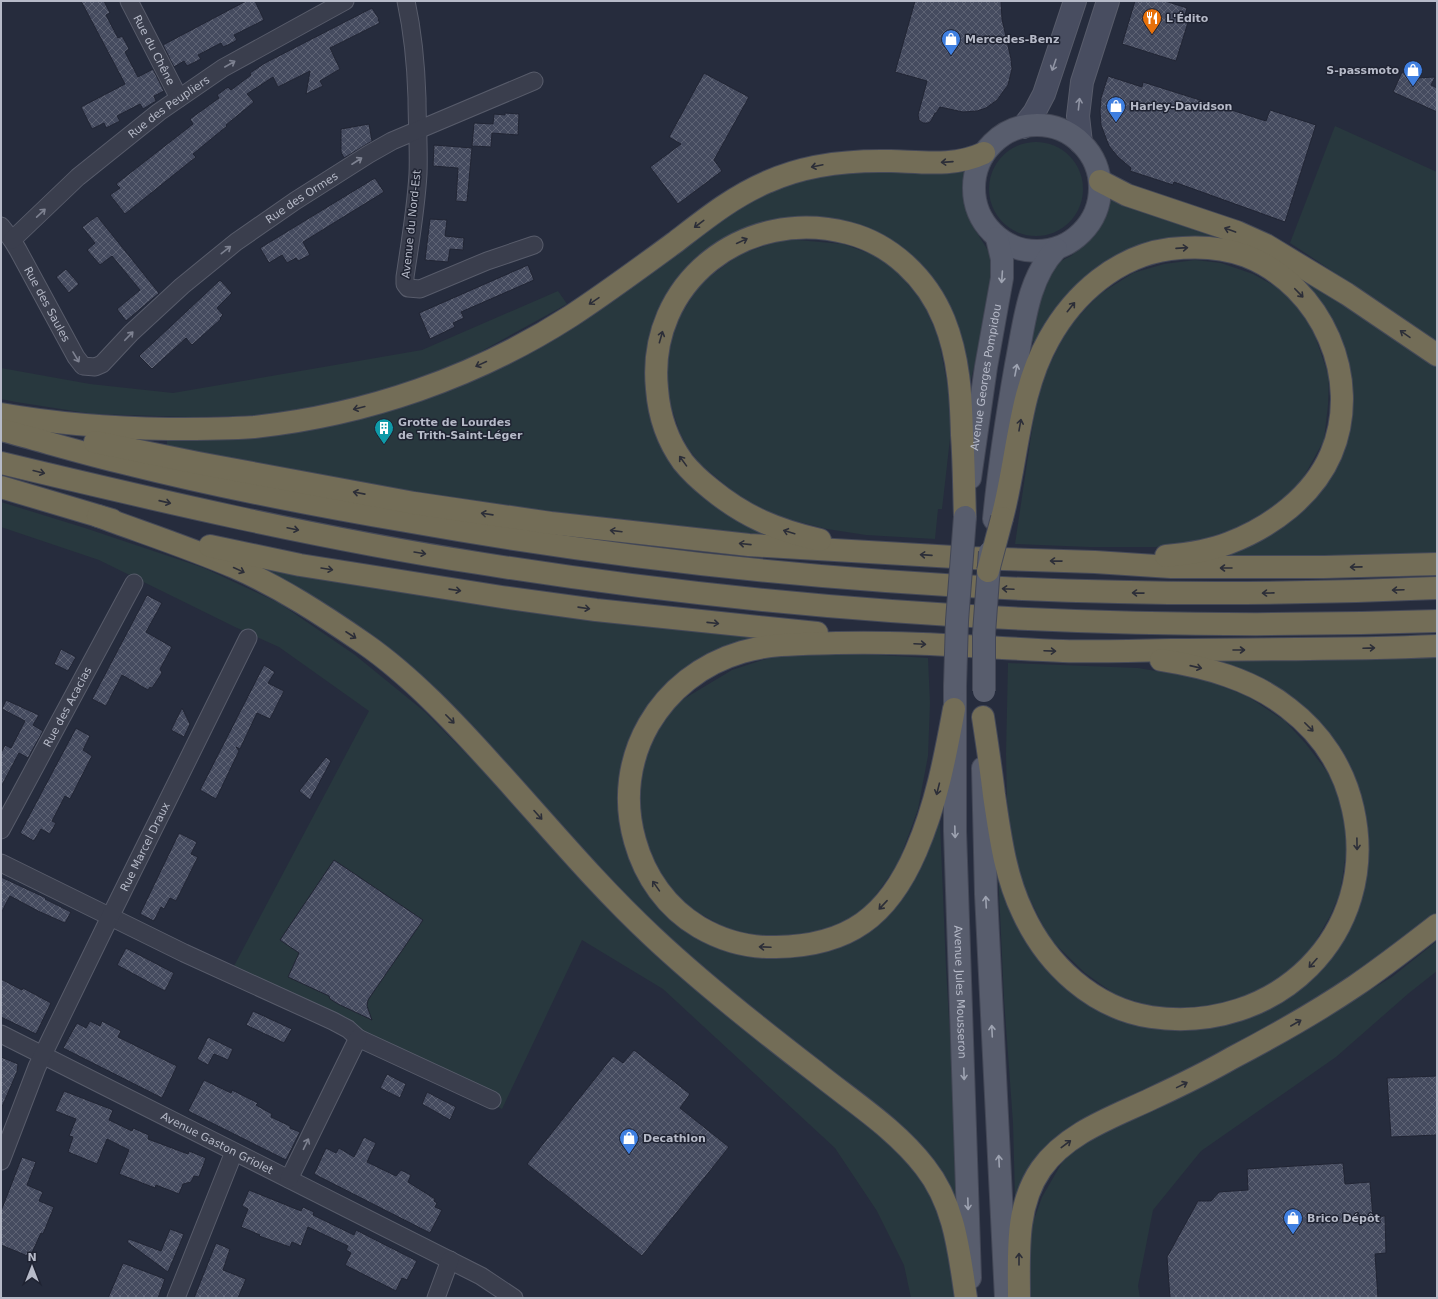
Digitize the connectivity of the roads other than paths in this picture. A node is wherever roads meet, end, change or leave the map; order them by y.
1 (129, 1) edge
2 (345, 1) edge
3 (406, 1) edge
4 (1075, 1) edge
5 (1098, 1) edge
6 (1108, 1) edge
7 (534, 81) dead end
8 (1082, 82) junction
9 (179, 98) junction
10 (1023, 127) junction
11 (418, 130) junction
12 (1081, 143) junction
13 (984, 153) junction
14 (1100, 182) junction
15 (1, 226) edge
16 (998, 238) junction
17 (12, 240) junction
18 (534, 245) dead end
19 (1056, 249) junction
20 (1437, 355) edge
21 (102, 364) joint
22 (1, 414) edge
23 (1, 428) edge
24 (1, 463) edge
25 (1, 487) edge
26 (98, 516) junction
27 (965, 517) junction
28 (998, 519) junction
29 (882, 552) junction
30 (1095, 562) junction
31 (1437, 564) edge
32 (988, 570) joint
33 (134, 583) dead end
34 (1437, 588) edge
35 (1437, 621) edge
36 (248, 638) dead end
37 (881, 642) junction
38 (1437, 646) edge
39 (1102, 652) junction
40 (955, 686) joint
41 (954, 710) junction
42 (983, 717) junction
43 (1, 830) edge
44 (1, 863) edge
45 (110, 916) junction
46 (1437, 925) edge
47 (1, 1034) edge
48 (358, 1038) junction
49 (43, 1055) junction
50 (492, 1100) dead end
51 (234, 1152) junction
52 (1, 1161) edge
53 (289, 1179) junction
54 (450, 1260) junction
55 (176, 1298) edge
56 (436, 1298) edge
57 (514, 1298) edge
58 (966, 1298) edge
59 (971, 1298) edge
60 (1006, 1298) edge
61 (1019, 1298) edge

1 - 9 street, Rue du Chêne
9 -> 2 street, Rue des Peupliers
3 - 11 street, Avenue du Nord-Est
4 -> 10 main road
5 - 8 main road
6 - 8 main road
7 - 11 street, Rue des Ormes
12 -> 8 main road
17 -> 9 street, Rue des Peupliers
10 - 12 main road
10 - 13 main road
11 - 18 street, Avenue du Nord-Est
21 -> 11 street, Rue des Ormes
12 - 14 main road
13 - 16 main road
13 -> 22 highway
14 - 19 main road
20 -> 14 highway
15 - 17 street, Rue des Saules
16 - 19 main road
16 -> 27 main road, Avenue Georges Pompidou
17 -> 21 street, Rue des Saules
28 -> 19 main road
29 -> 23 highway
34 -> 23 highway
24 -> 35 highway
25 - 26 highway
26 -> 37 highway
26 -> 58 highway
29 -> 27 highway
27 - 40 main road, Avenue Georges Pompidou, bridge
28 -> 30 highway
28 - 32 highway, bridge
30 -> 29 highway
31 -> 30 highway
32 - 42 main road, bridge
33 - 43 street, Rue des Acacias
36 - 45 street, Rue Marcel Draux
37 -> 39 highway
41 -> 37 highway
39 -> 38 highway
39 -> 42 highway
40 - 41 main road, Avenue Jules Mousseron
41 -> 59 main road, Avenue Jules Mousseron
60 -> 42 main road
44 - 45 street
45 - 48 street
45 - 49 street, Rue Marcel Draux
61 -> 46 highway
47 - 49 street, Avenue Gaston Griolet
48 - 50 street
53 -> 48 street
49 - 51 street, Avenue Gaston Griolet
49 - 52 street, Rue Marcel Draux
51 - 53 street, Avenue Gaston Griolet
51 - 55 street
53 - 54 street, Avenue Gaston Griolet
54 - 56 street
54 - 57 street, Avenue Gaston Griolet

